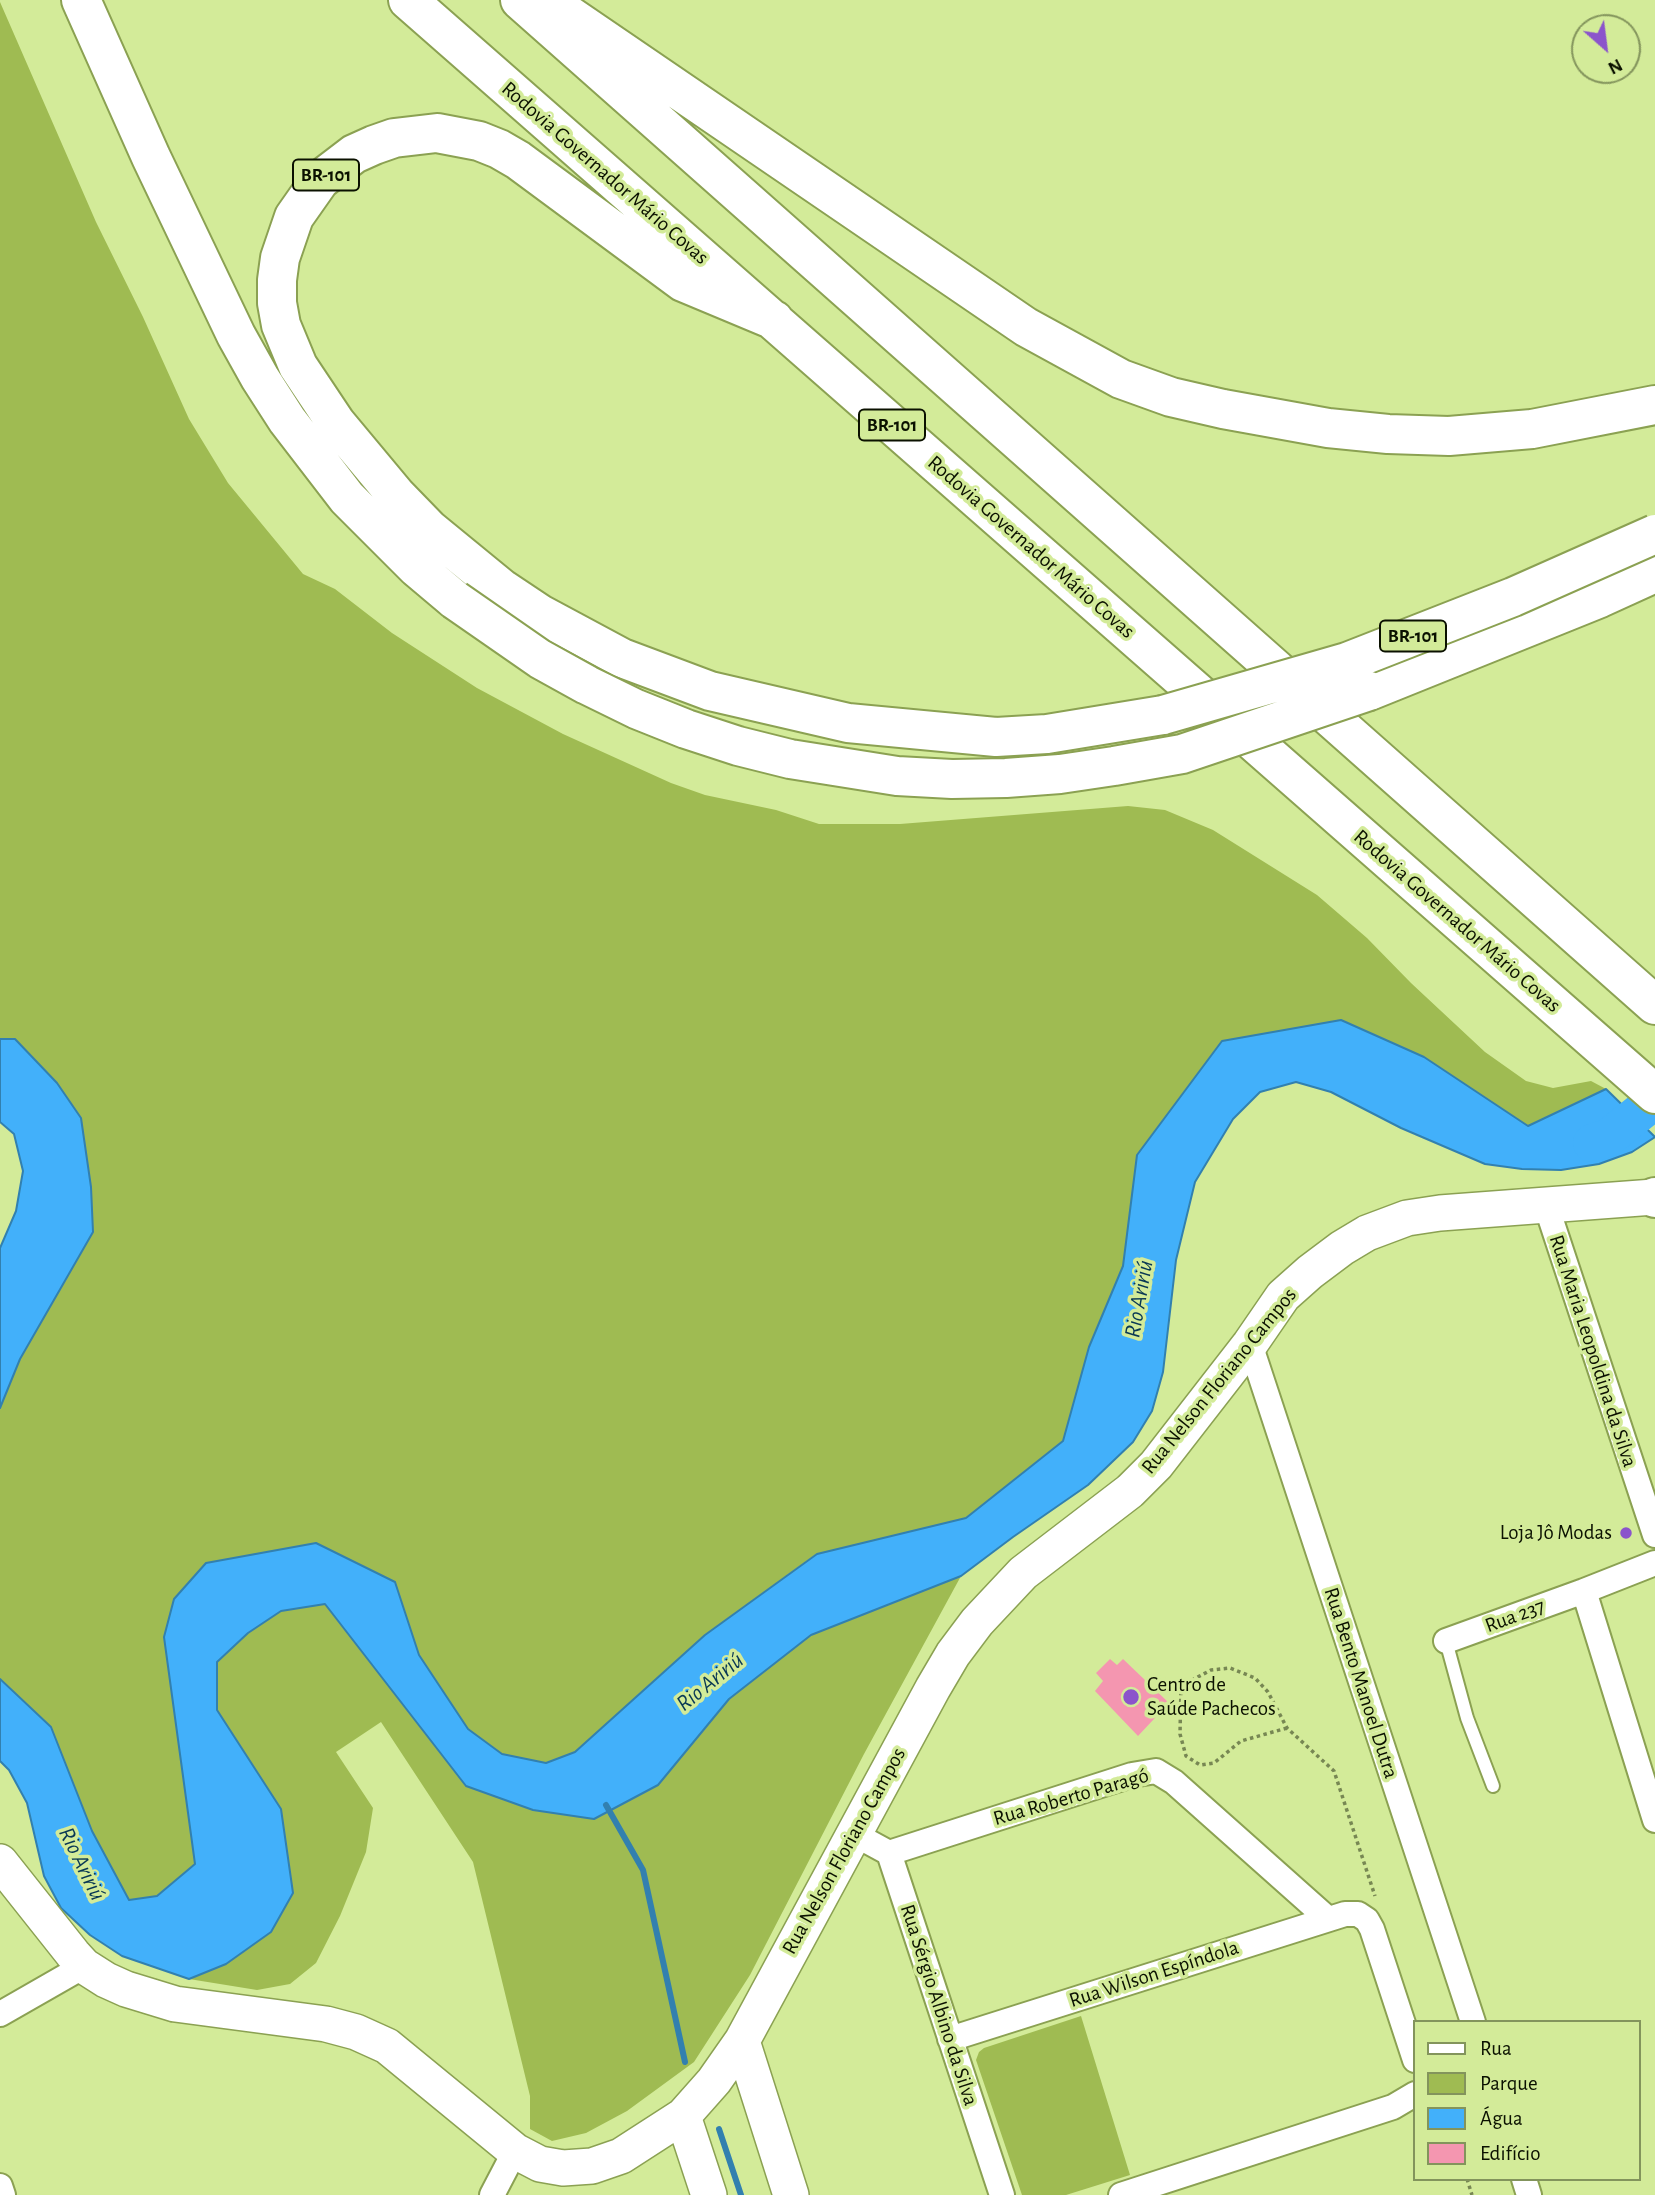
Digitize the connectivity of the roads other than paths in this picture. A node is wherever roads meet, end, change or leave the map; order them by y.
1 (81, 0) edge
2 (408, 0) edge
3 (520, 0) edge
4 (546, 0) edge
5 (774, 320) junction
6 (1655, 405) edge
7 (1655, 534) edge
8 (1655, 573) edge
9 (1655, 1005) edge
10 (1655, 1094) edge
11 (1655, 1197) edge
12 (1546, 1205) junction
13 (1250, 1344) junction
14 (1655, 1535) edge
15 (1655, 1563) edge
16 (1584, 1591) junction
17 (1446, 1641) joint
18 (1493, 1786) dead end
19 (1655, 1820) edge
20 (854, 1834) junction
21 (889, 1853) junction
22 (0, 1862) edge
23 (1328, 1919) junction
24 (84, 1966) junction
25 (0, 2014) edge
26 (1472, 2020) edge
27 (950, 2039) junction
28 (741, 2042) junction
29 (1414, 2057) edge
30 (1414, 2095) edge
31 (683, 2116) junction
32 (515, 2151) junction
33 (0, 2186) edge
34 (3, 2195) edge
35 (492, 2195) edge
36 (709, 2195) edge
37 (791, 2195) edge
38 (1002, 2195) edge
39 (1121, 2195) edge

1 - 8 highway, BR-101, bridge
2 - 5 highway, Rodovia Governador Mário Covas / BR-101
3 - 9 highway
4 - 6 highway
5 - 7 highway, BR-101, bridge
5 - 10 highway, Rodovia Governador Mário Covas / BR-101
11 - 12 main road, Rua Nelson Floriano Campos
12 - 13 main road, Rua Nelson Floriano Campos
12 - 14 street, Rua Maria Leopoldina da Silva
13 - 20 main road, Rua Nelson Floriano Campos
13 - 26 street, Rua Bento Manoel Dutra
15 - 16 street
16 - 17 street, Rua 237
16 - 19 street
17 - 18 lane
20 - 21 street
20 - 28 main road, Rua Nelson Floriano Campos
21 - 23 street, Rua Roberto Paragó
21 - 27 street, Rua Sérgio Albino da Silva
22 - 24 main road, Rua Nelson Floriano Campos
23 - 27 street, Rua Wilson Espíndola
23 - 29 street, Rua Wilson Espíndola
24 - 25 street
24 - 32 main road, Rua Nelson Floriano Campos
27 - 38 street, Rua Sérgio Albino da Silva
28 - 31 main road, Rua Nelson Floriano Campos
28 - 37 main road
30 - 39 street
31 - 32 main road, Rua Nelson Floriano Campos
31 - 36 main road
32 - 35 street
33 - 34 street

